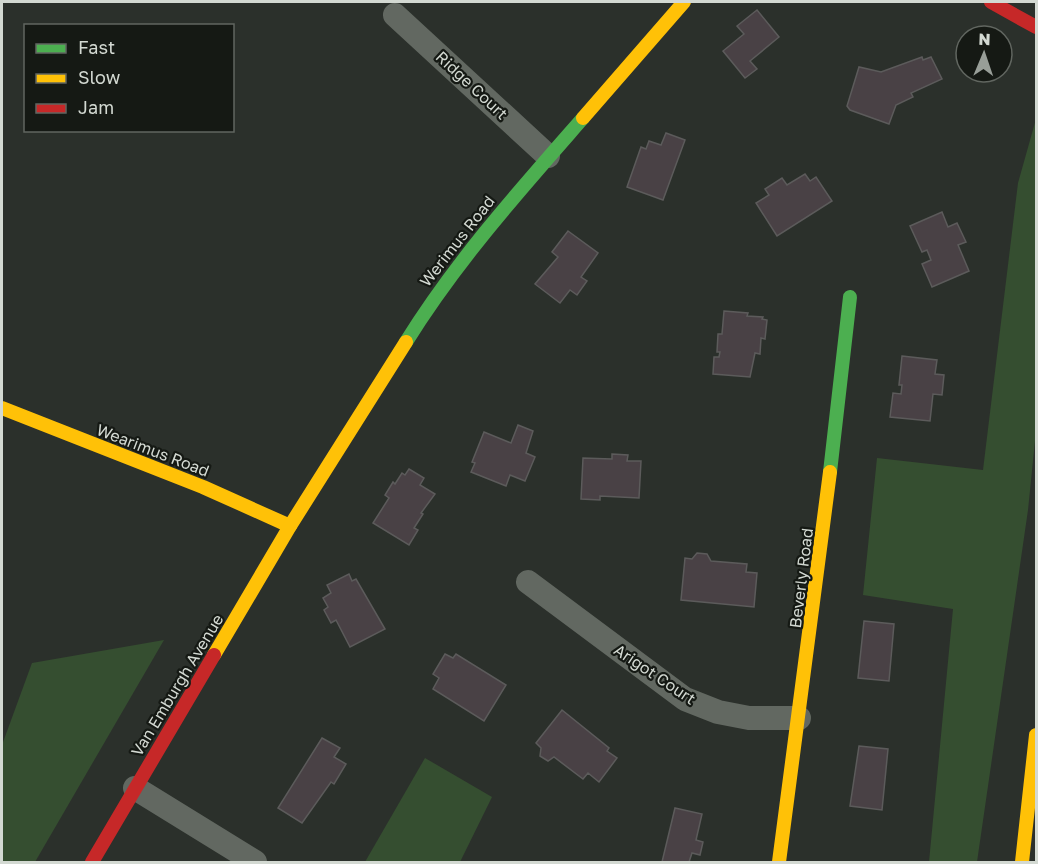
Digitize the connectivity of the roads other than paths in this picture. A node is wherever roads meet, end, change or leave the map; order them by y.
1 (684, 2) edge
2 (992, 2) edge
3 (395, 15) dead end
4 (1036, 27) edge
5 (548, 156) junction
6 (850, 297) dead end
7 (2, 408) edge
8 (290, 526) junction
9 (528, 582) dead end
10 (799, 718) junction
11 (1036, 735) edge
12 (135, 788) junction
13 (92, 862) edge
14 (255, 862) edge
15 (779, 862) edge
16 (1022, 862) edge

1 - 5 main road, Werimus Road
2 - 4 main road
3 - 5 street, Ridge Court
5 - 8 main road, Werimus Road
6 - 10 main road, Beverly Road
7 - 8 main road, Wearimus Road
8 - 12 main road, Van Emburgh Avenue
9 - 10 street, Arigot Court
10 - 15 main road, Beverly Road
11 - 16 main road
12 - 13 main road, Van Emburgh Avenue
12 - 14 street

